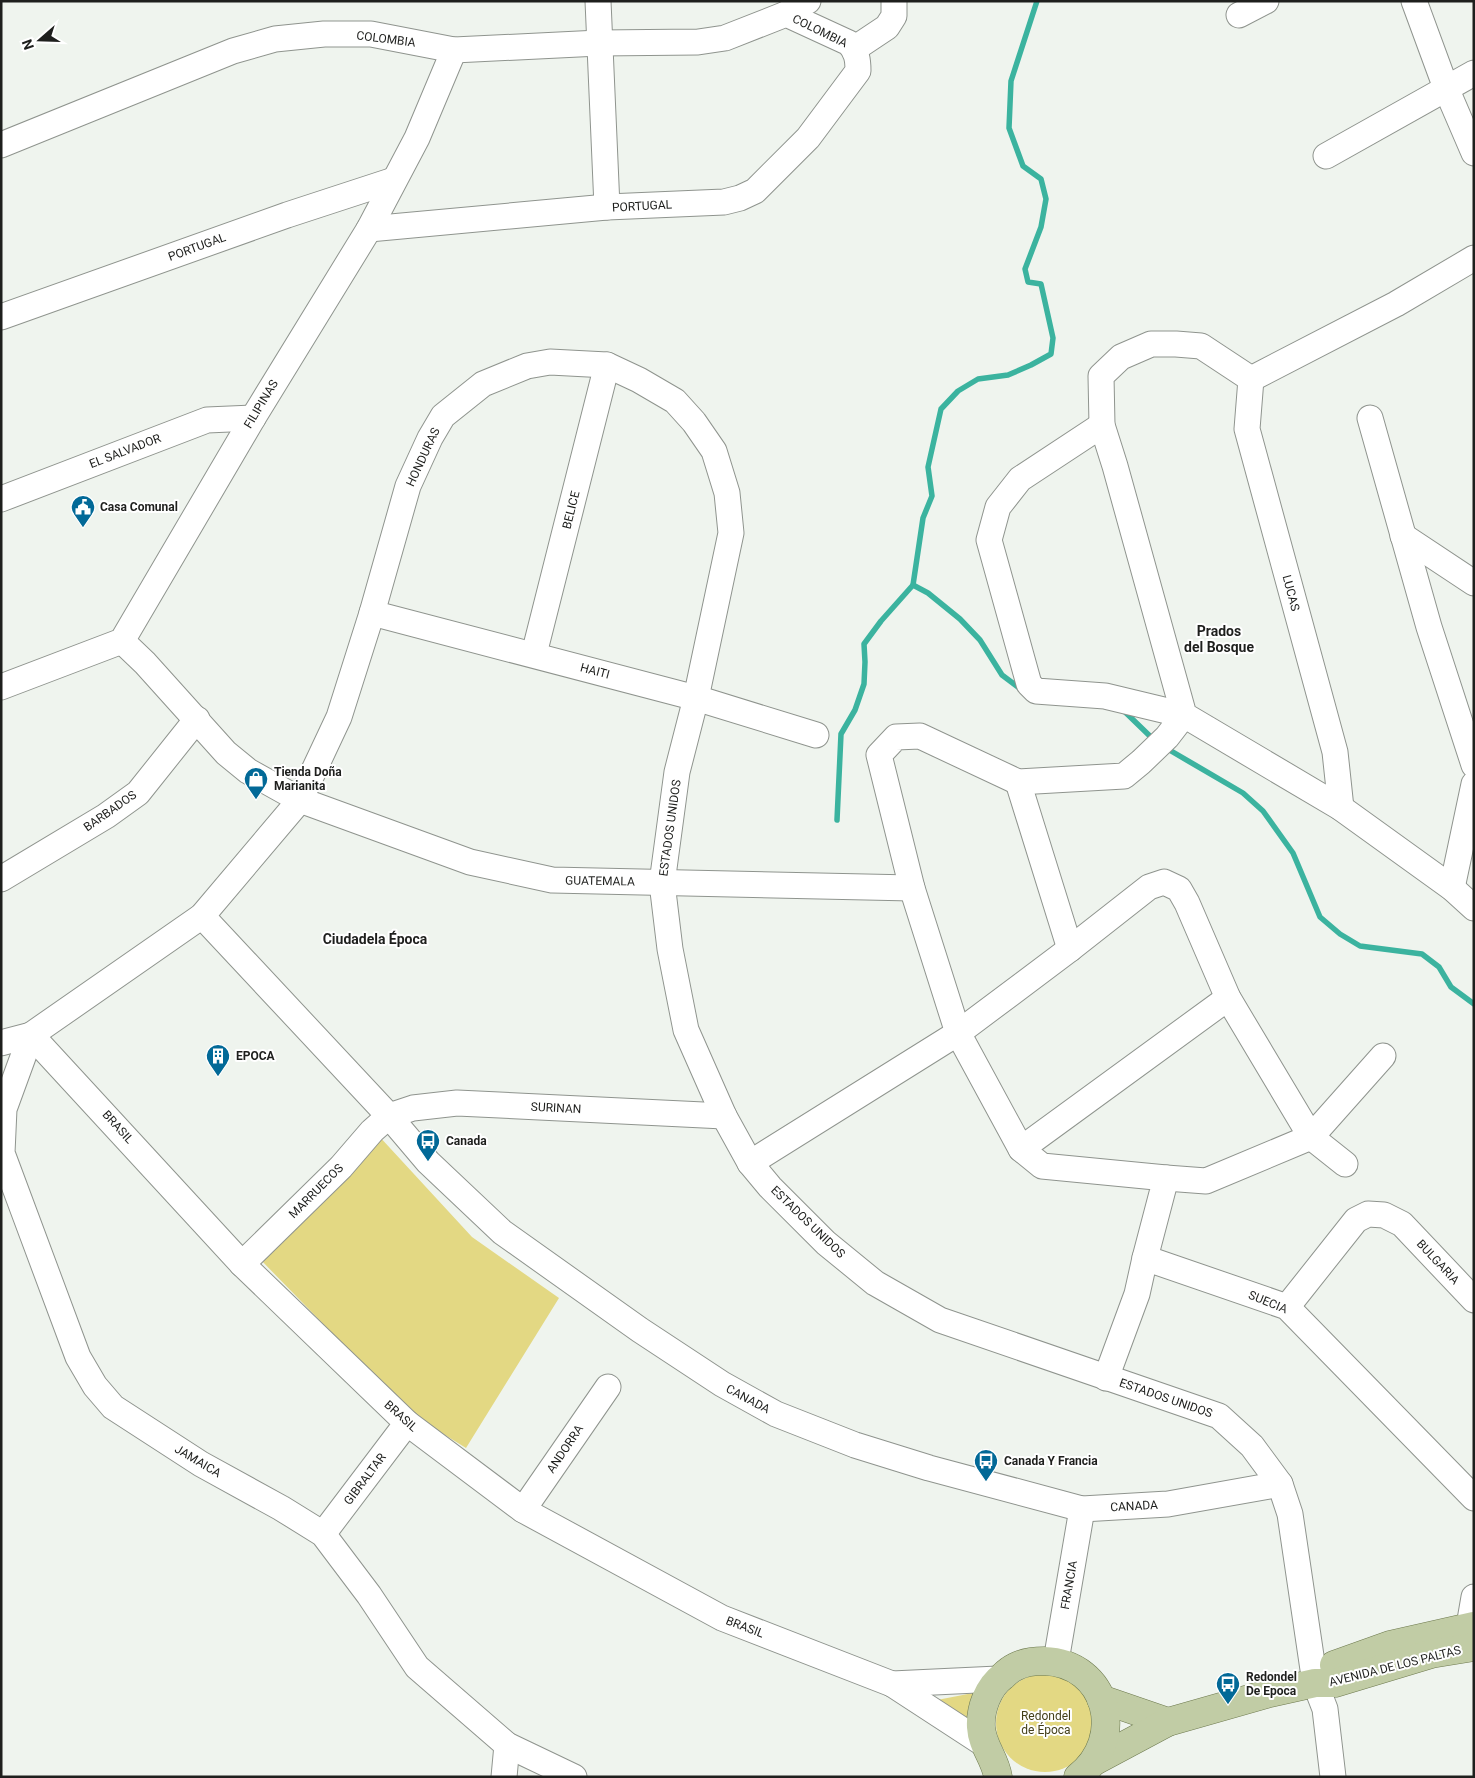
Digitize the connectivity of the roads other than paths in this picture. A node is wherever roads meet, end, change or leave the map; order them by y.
1 (598, 1) edge
2 (808, 1) edge
3 (894, 1) edge
4 (1266, 1) edge
5 (1414, 1) edge
6 (786, 14) junction
7 (1239, 15) dead end
8 (599, 43) junction
9 (454, 50) junction
10 (856, 60) junction
11 (1474, 73) edge
12 (1446, 88) junction
13 (1, 145) edge
14 (1474, 153) edge
15 (1326, 156) dead end
16 (394, 180) junction
17 (607, 207) junction
18 (369, 229) junction
19 (1474, 258) edge
20 (1, 317) edge
21 (607, 365) junction
22 (1251, 379) junction
23 (253, 418) junction
24 (1370, 418) dead end
25 (1102, 425) junction
26 (714, 451) joint
27 (1, 499) edge
28 (1403, 536) junction
29 (1474, 583) edge
30 (372, 613) junction
31 (122, 641) junction
32 (534, 654) junction
33 (1, 686) edge
34 (696, 698) junction
35 (1184, 715) junction
36 (197, 719) junction
37 (816, 735) dead end
38 (1474, 765) edge
39 (1018, 782) junction
40 (1474, 784) edge
41 (300, 800) junction
42 (1341, 808) junction
43 (1, 879) edge
44 (662, 883) junction
45 (912, 888) junction
46 (1452, 888) junction
47 (1474, 908) edge
48 (202, 916) junction
49 (1070, 949) junction
50 (1228, 998) junction
51 (958, 1033) junction
52 (31, 1035) junction
53 (1, 1043) edge
54 (1383, 1056) dead end
55 (388, 1116) junction
56 (724, 1116) junction
57 (1311, 1137) junction
58 (1022, 1149) junction
59 (750, 1163) junction
60 (1345, 1164) dead end
61 (1166, 1178) junction
62 (1145, 1258) junction
63 (242, 1264) junction
64 (1474, 1300) edge
65 (1287, 1307) junction
66 (1106, 1378) junction
67 (608, 1387) dead end
68 (407, 1423) junction
69 (1280, 1484) junction
70 (1474, 1498) edge
71 (1082, 1509) junction
72 (523, 1510) junction
73 (324, 1534) junction
74 (1474, 1597) edge
75 (1472, 1633) edge
76 (1056, 1661) junction
77 (998, 1679) junction
78 (1315, 1683) junction
79 (892, 1684) junction
80 (1102, 1699) junction
81 (1168, 1722) junction
82 (507, 1745) junction
83 (997, 1765) edge
84 (1082, 1773) edge
85 (504, 1777) edge
86 (574, 1777) edge
87 (1333, 1777) edge

1 - 8 street
2 - 6 street, COLOMBIA
3 - 10 street, COLOMBIA
4 - 7 street
5 - 12 street
6 - 8 street, COLOMBIA
6 - 10 street, COLOMBIA
8 - 9 street, COLOMBIA
8 - 17 street
9 - 13 street, COLOMBIA
9 - 16 street, FILIPINAS
10 - 17 street, PORTUGAL
11 - 12 street
12 - 14 street
12 - 15 street
16 - 18 street, FILIPINAS
16 - 20 street, PORTUGAL
17 - 18 street, PORTUGAL
18 - 23 street, FILIPINAS
19 - 22 street
21 - 26 street, HONDURAS
21 - 30 street, HONDURAS
21 - 32 street, BELICE
22 - 25 street
22 - 42 street, LUCAS
23 - 27 street, EL SALVADOR
23 - 31 street, FILIPINAS
24 - 28 street
25 - 35 street
25 - 35 street
26 - 34 street, ESTADOS UNIDOS
28 - 29 street
28 - 38 street
30 - 32 street, HAITI
30 - 41 street, HONDURAS
31 - 33 street
31 - 36 street, GUATEMALA
32 - 34 street, HAITI
34 - 37 street, HAITI
34 - 44 street, ESTADOS UNIDOS
35 - 39 street
35 - 42 street
36 - 41 street, GUATEMALA
36 - 43 street, BARBADOS
39 - 45 street
39 - 49 street
40 - 46 street
41 - 44 street, GUATEMALA
41 - 48 street, HONDURAS
42 - 46 street
44 - 45 street, GUATEMALA
44 - 56 street, ESTADOS UNIDOS
45 - 51 street
46 - 47 street
48 - 52 street, HONDURAS
48 - 55 street, CANADA
49 - 50 street
49 - 51 street
50 - 57 street
50 - 58 street
51 - 58 street
51 - 59 street
52 - 53 street
52 - 63 street, BRASIL
52 - 73 street, JAMAICA
54 - 57 street
55 - 56 street, SURINAN
55 - 63 street, MARRUECOS
55 - 71 street, CANADA
56 - 59 street, ESTADOS UNIDOS
57 - 60 street
57 - 61 street
58 - 61 street
59 - 66 street, ESTADOS UNIDOS
61 - 62 street
62 - 65 street, SUECIA
62 - 66 street
63 - 68 street, BRASIL
64 - 65 street, BULGARIA
65 - 70 street, SUECIA
66 - 69 street, ESTADOS UNIDOS
67 - 72 street, ANDORRA
68 - 72 street, BRASIL
68 - 73 street, GIBRALTAR
69 - 71 street, CANADA
69 - 78 street, ESTADOS UNIDOS
71 - 76 street, FRANCIA
72 - 79 street, BRASIL
73 - 82 street, JAMAICA
74 - 75 street
75 - 78 main road, AVENIDA DE LOS PALTAS
76 - 77 main road
76 - 80 main road
77 - 79 street, BRASIL
77 - 83 main road
78 - 81 main road, AVENIDA DE LOS PALTAS
78 - 87 street, ESTADOS UNIDOS
79 - 83 street, BRASIL
80 - 81 main road
80 - 84 main road
81 - 84 main road, AVENIDA DE LOS PALTAS
82 - 85 street
82 - 86 street, JAMAICA

